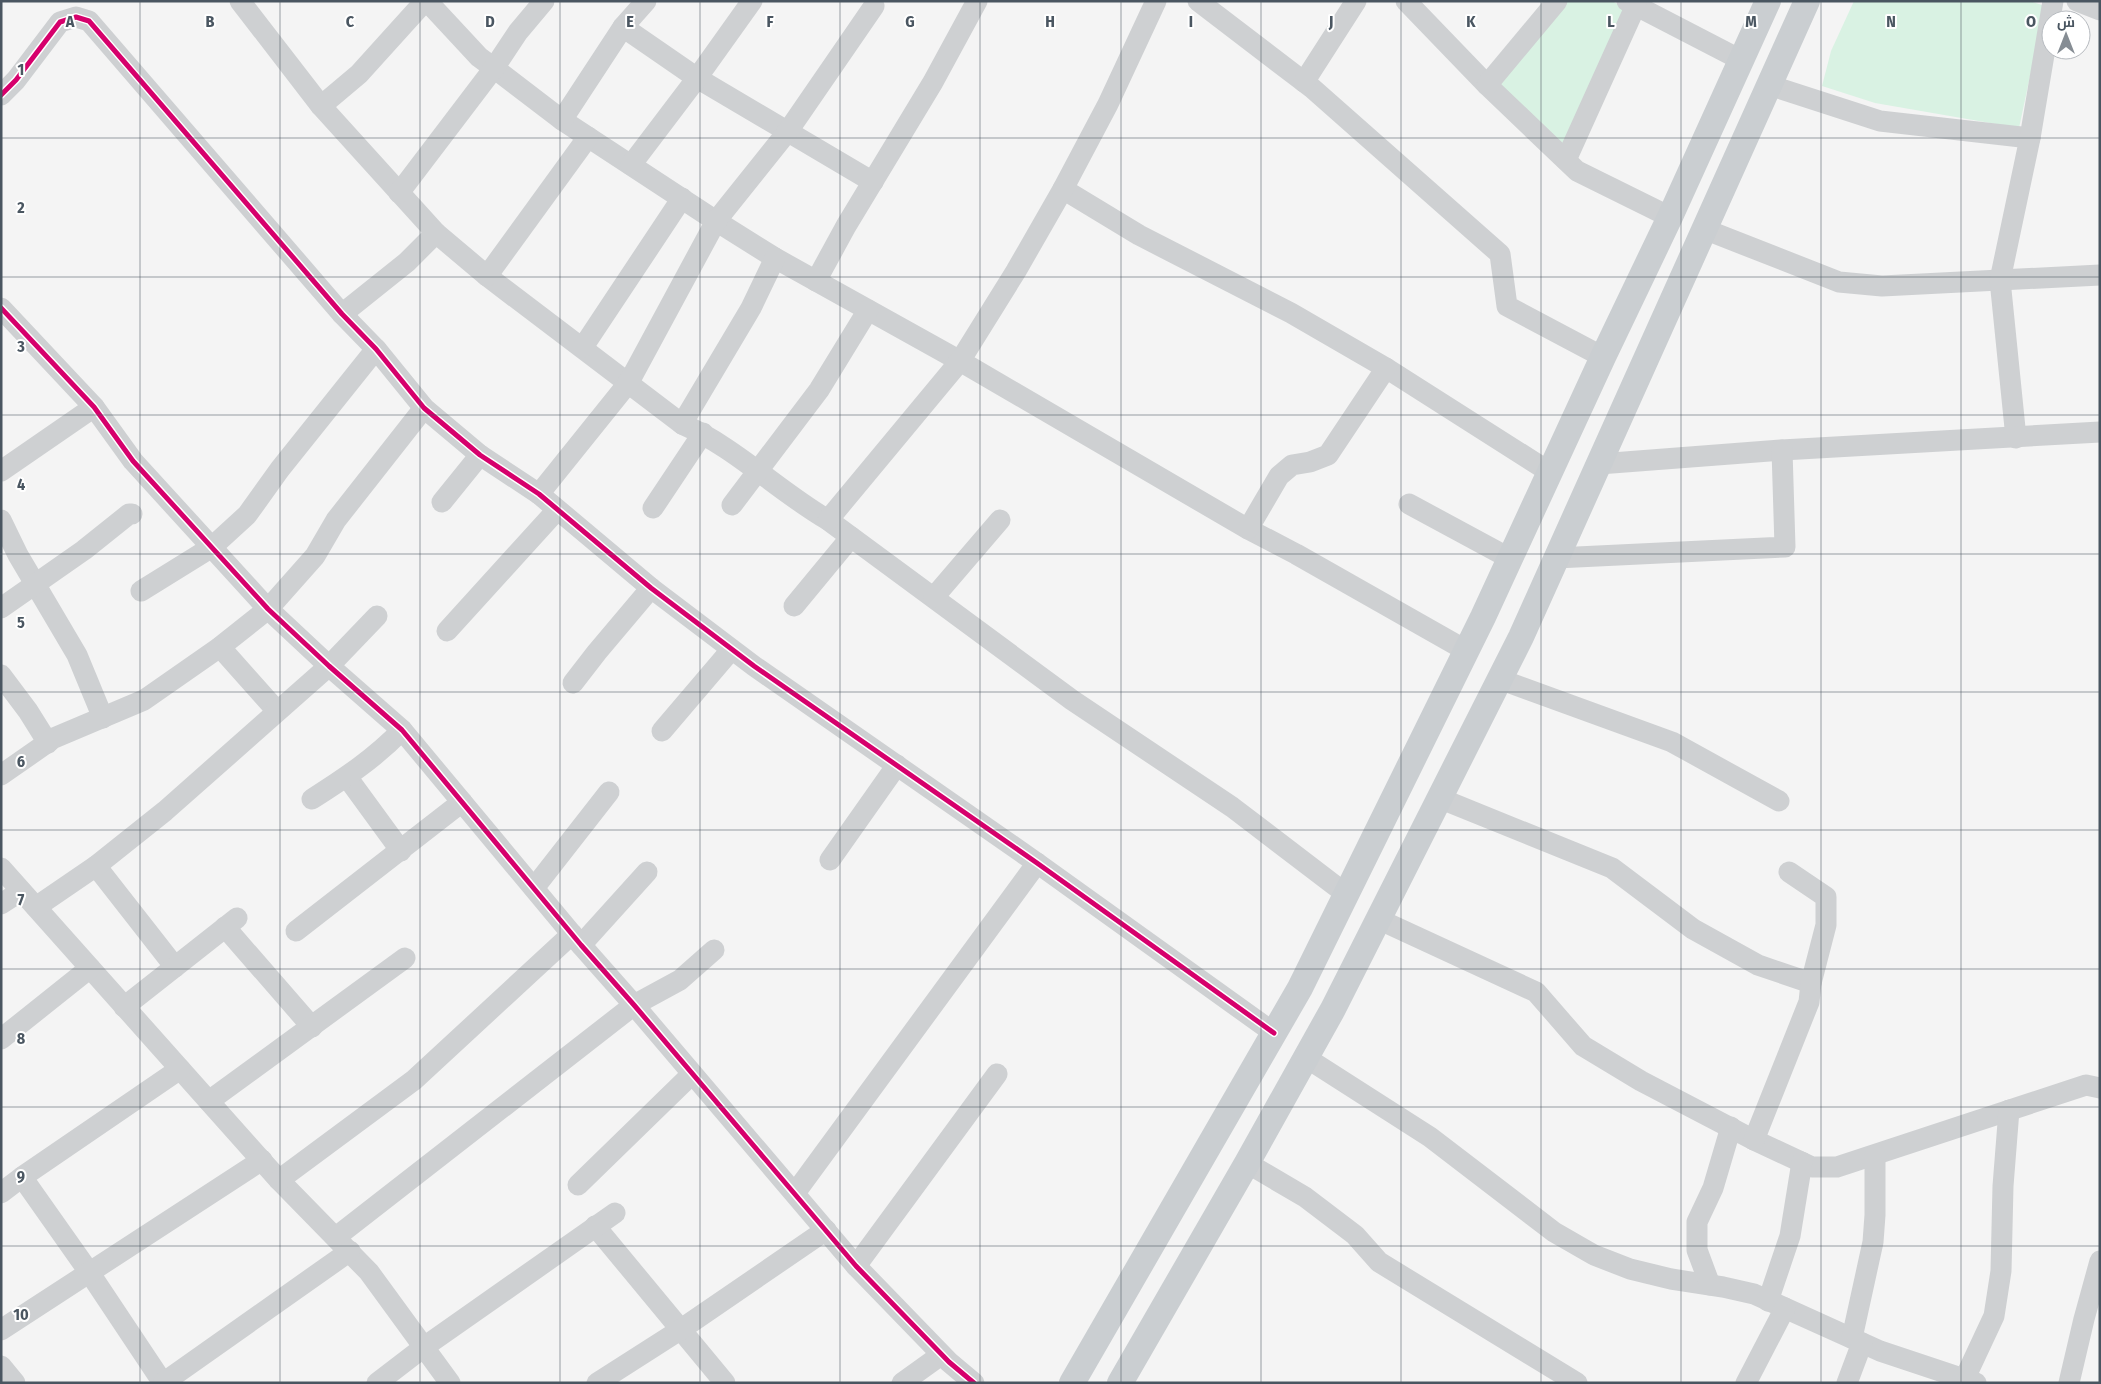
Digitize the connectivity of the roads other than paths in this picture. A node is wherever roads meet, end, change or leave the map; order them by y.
1 (240, 1) edge
2 (426, 1) edge
3 (544, 1) edge
4 (646, 1) edge
5 (752, 1) edge
6 (977, 1) edge
7 (1156, 1) edge
8 (1198, 1) edge
9 (1356, 1) edge
10 (1406, 1) edge
11 (1557, 1) edge
12 (1768, 1) edge
13 (1808, 1) edge
14 (2053, 1) edge
15 (2076, 1) edge
16 (1631, 3) edge
17 (874, 6) dead end
18 (2100, 10) edge
19 (623, 27) junction
20 (1741, 60) junction
21 (494, 68) junction
22 (698, 78) junction
23 (1304, 82) junction
24 (1487, 85) junction
25 (1769, 85) junction
26 (1, 95) edge
27 (321, 106) junction
28 (562, 120) junction
29 (788, 131) junction
30 (588, 137) junction
31 (2030, 138) junction
32 (1566, 160) junction
33 (631, 165) junction
34 (873, 182) junction
35 (1063, 189) junction
36 (399, 193) junction
37 (682, 198) junction
38 (1670, 217) junction
39 (716, 222) junction
40 (1704, 229) junction
41 (436, 233) junction
42 (775, 258) junction
43 (2100, 275) edge
44 (487, 276) junction
45 (2000, 280) junction
46 (816, 281) junction
47 (1, 308) edge
48 (868, 310) junction
49 (342, 314) junction
50 (583, 347) junction
51 (376, 348) junction
52 (1603, 357) junction
53 (960, 360) junction
54 (1386, 368) junction
55 (629, 382) junction
56 (94, 408) junction
57 (424, 408) junction
58 (682, 424) junction
59 (2100, 432) edge
60 (703, 433) junction
61 (2016, 438) junction
62 (1564, 445) junction
63 (1782, 450) junction
64 (480, 455) junction
65 (1598, 464) junction
66 (1, 471) edge
67 (757, 472) junction
68 (1551, 473) junction
69 (538, 494) junction
70 (442, 502) dead end
71 (1409, 504) dead end
72 (732, 505) dead end
73 (653, 508) dead end
74 (557, 510) junction
75 (132, 514) dead end
76 (1, 520) edge
77 (828, 520) junction
78 (1000, 520) dead end
79 (1248, 529) junction
80 (851, 537) junction
81 (212, 546) junction
82 (1509, 558) junction
83 (1556, 558) junction
84 (36, 583) junction
85 (651, 588) junction
86 (141, 591) dead end
87 (934, 597) junction
88 (794, 606) dead end
89 (1, 608) edge
90 (268, 609) junction
91 (377, 616) dead end
92 (447, 631) dead end
93 (220, 647) junction
94 (731, 650) junction
95 (1467, 651) junction
96 (329, 666) junction
97 (1, 675) edge
98 (1499, 679) junction
99 (574, 683) dead end
100 (277, 711) junction
101 (103, 718) junction
102 (402, 730) junction
103 (662, 731) dead end
104 (48, 742) junction
105 (898, 765) junction
106 (1, 775) edge
107 (347, 777) junction
108 (609, 792) dead end
109 (1439, 798) junction
110 (312, 799) dead end
111 (462, 802) junction
112 (1778, 802) dead end
113 (402, 851) junction
114 (830, 860) dead end
115 (1037, 863) junction
116 (96, 866) junction
117 (1, 868) edge
118 (647, 872) dead end
119 (1789, 872) dead end
120 (534, 888) junction
121 (21, 891) junction
122 (1346, 894) junction
123 (1, 904) edge
124 (36, 906) junction
125 (1378, 919) junction
126 (296, 932) dead end
127 (576, 940) junction
128 (714, 950) dead end
129 (405, 958) dead end
130 (175, 967) junction
131 (90, 968) junction
132 (1811, 983) junction
133 (634, 1004) junction
134 (124, 1008) junction
135 (312, 1026) junction
136 (1274, 1033) junction
137 (1, 1039) edge
138 (1305, 1057) junction
139 (180, 1069) junction
140 (692, 1074) junction
141 (997, 1074) dead end
142 (2100, 1088) edge
143 (209, 1101) junction
144 (2009, 1110) junction
145 (1731, 1127) junction
146 (1754, 1140) junction
147 (1875, 1155) junction
148 (262, 1160) junction
149 (1802, 1162) junction
150 (1247, 1163) junction
151 (22, 1177) junction
152 (279, 1180) junction
153 (578, 1185) dead end
154 (1, 1193) edge
155 (795, 1193) junction
156 (615, 1212) dead end
157 (595, 1226) junction
158 (826, 1230) junction
159 (343, 1244) junction
160 (2100, 1261) edge
161 (856, 1266) junction
162 (89, 1272) junction
163 (1710, 1285) junction
164 (1776, 1304) junction
165 (1, 1330) edge
166 (680, 1330) junction
167 (1857, 1341) junction
168 (424, 1347) junction
169 (941, 1354) junction
170 (1, 1366) edge
171 (1970, 1380) edge
172 (15, 1383) edge
173 (163, 1383) edge
174 (377, 1383) edge
175 (450, 1383) edge
176 (597, 1383) edge
177 (725, 1383) edge
178 (902, 1383) edge
179 (974, 1383) edge
180 (1072, 1383) edge
181 (1120, 1383) edge
182 (1577, 1383) edge
183 (1746, 1383) edge
184 (1847, 1383) edge
185 (2069, 1383) edge

1 - 27 street
2 - 21 street
2 - 27 street
3 - 21 street
4 - 19 street
5 - 22 street
6 - 34 street
7 - 35 street
8 - 23 street
9 - 23 street
10 - 24 street
11 - 24 street
12 - 20 main road
13 - 25 main road
14 - 31 street
15 - 18 street
16 - 20 street
16 - 32 street
17 - 29 street
19 - 22 street
19 - 28 street
20 - 38 main road
21 - 28 street
21 - 36 street
22 - 29 street
22 - 33 street
23 - 52 street
24 - 32 street
25 - 31 street
25 - 40 main road
26 - 49 street
27 - 36 street
28 - 30 street
29 - 34 street
29 - 39 street
30 - 33 street
30 - 44 street
31 - 45 street
32 - 38 street
33 - 37 street
34 - 46 street
35 - 53 street
35 - 54 street
36 - 41 street
37 - 39 street
37 - 50 street
38 - 40 main road
38 - 52 main road
39 - 42 street
39 - 55 street
40 - 45 street
40 - 65 main road
41 - 44 street
41 - 49 street
42 - 46 street
42 - 58 street
43 - 45 street
44 - 50 street
45 - 61 street
46 - 48 street
47 - 56 street
48 - 53 street
48 - 67 street
49 - 51 street
50 - 55 street
51 - 57 street
51 - 81 street
52 - 62 main road
53 - 77 street
53 - 79 street
54 - 68 street
54 - 79 street
55 - 58 street
55 - 69 street
56 - 66 street
56 - 81 street
57 - 64 street
57 - 90 street
58 - 60 street
59 - 61 street
60 - 67 street
60 - 73 street
61 - 63 street
62 - 65 main road
62 - 68 main road
63 - 65 street
63 - 83 street
64 - 69 street
64 - 70 street
65 - 83 main road
67 - 72 street
67 - 77 street
68 - 82 main road
69 - 74 street
71 - 82 street
74 - 85 street
74 - 92 street
75 - 84 street
76 - 84 street
77 - 80 street
78 - 87 street
79 - 95 street
80 - 87 street
80 - 88 street
81 - 86 street
81 - 90 street
82 - 95 main road
83 - 98 main road
84 - 89 street
84 - 101 street
85 - 94 street
85 - 99 street
87 - 122 street
90 - 93 street
90 - 96 street
91 - 96 street
93 - 100 street
93 - 101 street
94 - 103 street
94 - 105 street
95 - 122 main road
96 - 100 street
96 - 102 street
97 - 104 street
98 - 109 main road
98 - 112 street
100 - 116 street
101 - 104 street
102 - 107 street
102 - 111 street
104 - 106 street
105 - 114 street
105 - 115 street
107 - 110 street
107 - 113 street
108 - 120 street
109 - 125 main road
109 - 132 street
111 - 113 street
111 - 120 street
113 - 126 street
115 - 136 street
115 - 155 street
116 - 124 street
116 - 130 street
117 - 121 street
118 - 127 street
119 - 132 street
120 - 127 street
121 - 123 street
121 - 124 street
122 - 136 main road
124 - 131 street
125 - 138 main road
125 - 145 street
127 - 133 street
127 - 152 street
128 - 133 street
129 - 135 street
130 - 134 street
130 - 135 street
131 - 134 street
131 - 137 street
132 - 146 street
133 - 140 street
133 - 159 street
134 - 139 street
135 - 143 street
136 - 180 main road
138 - 150 main road
138 - 163 street
139 - 143 street
139 - 151 street
140 - 153 street
140 - 155 street
141 - 161 street
142 - 144 street
143 - 148 street
144 - 147 street
144 - 171 street
145 - 146 street
145 - 163 street
146 - 149 street
147 - 149 street
147 - 167 street
148 - 152 street
148 - 162 street
149 - 164 street
150 - 181 main road
150 - 182 street
151 - 154 street
151 - 162 street
152 - 159 street
155 - 158 street
156 - 157 street
157 - 166 street
157 - 168 street
158 - 161 street
158 - 166 street
159 - 168 street
159 - 173 street
160 - 185 street
161 - 169 street
162 - 165 street
162 - 173 street
163 - 164 street
164 - 167 street
164 - 183 street
166 - 176 street
166 - 177 street
167 - 171 street
167 - 184 street
168 - 174 street
168 - 175 street
169 - 178 street
169 - 179 street
170 - 172 street

